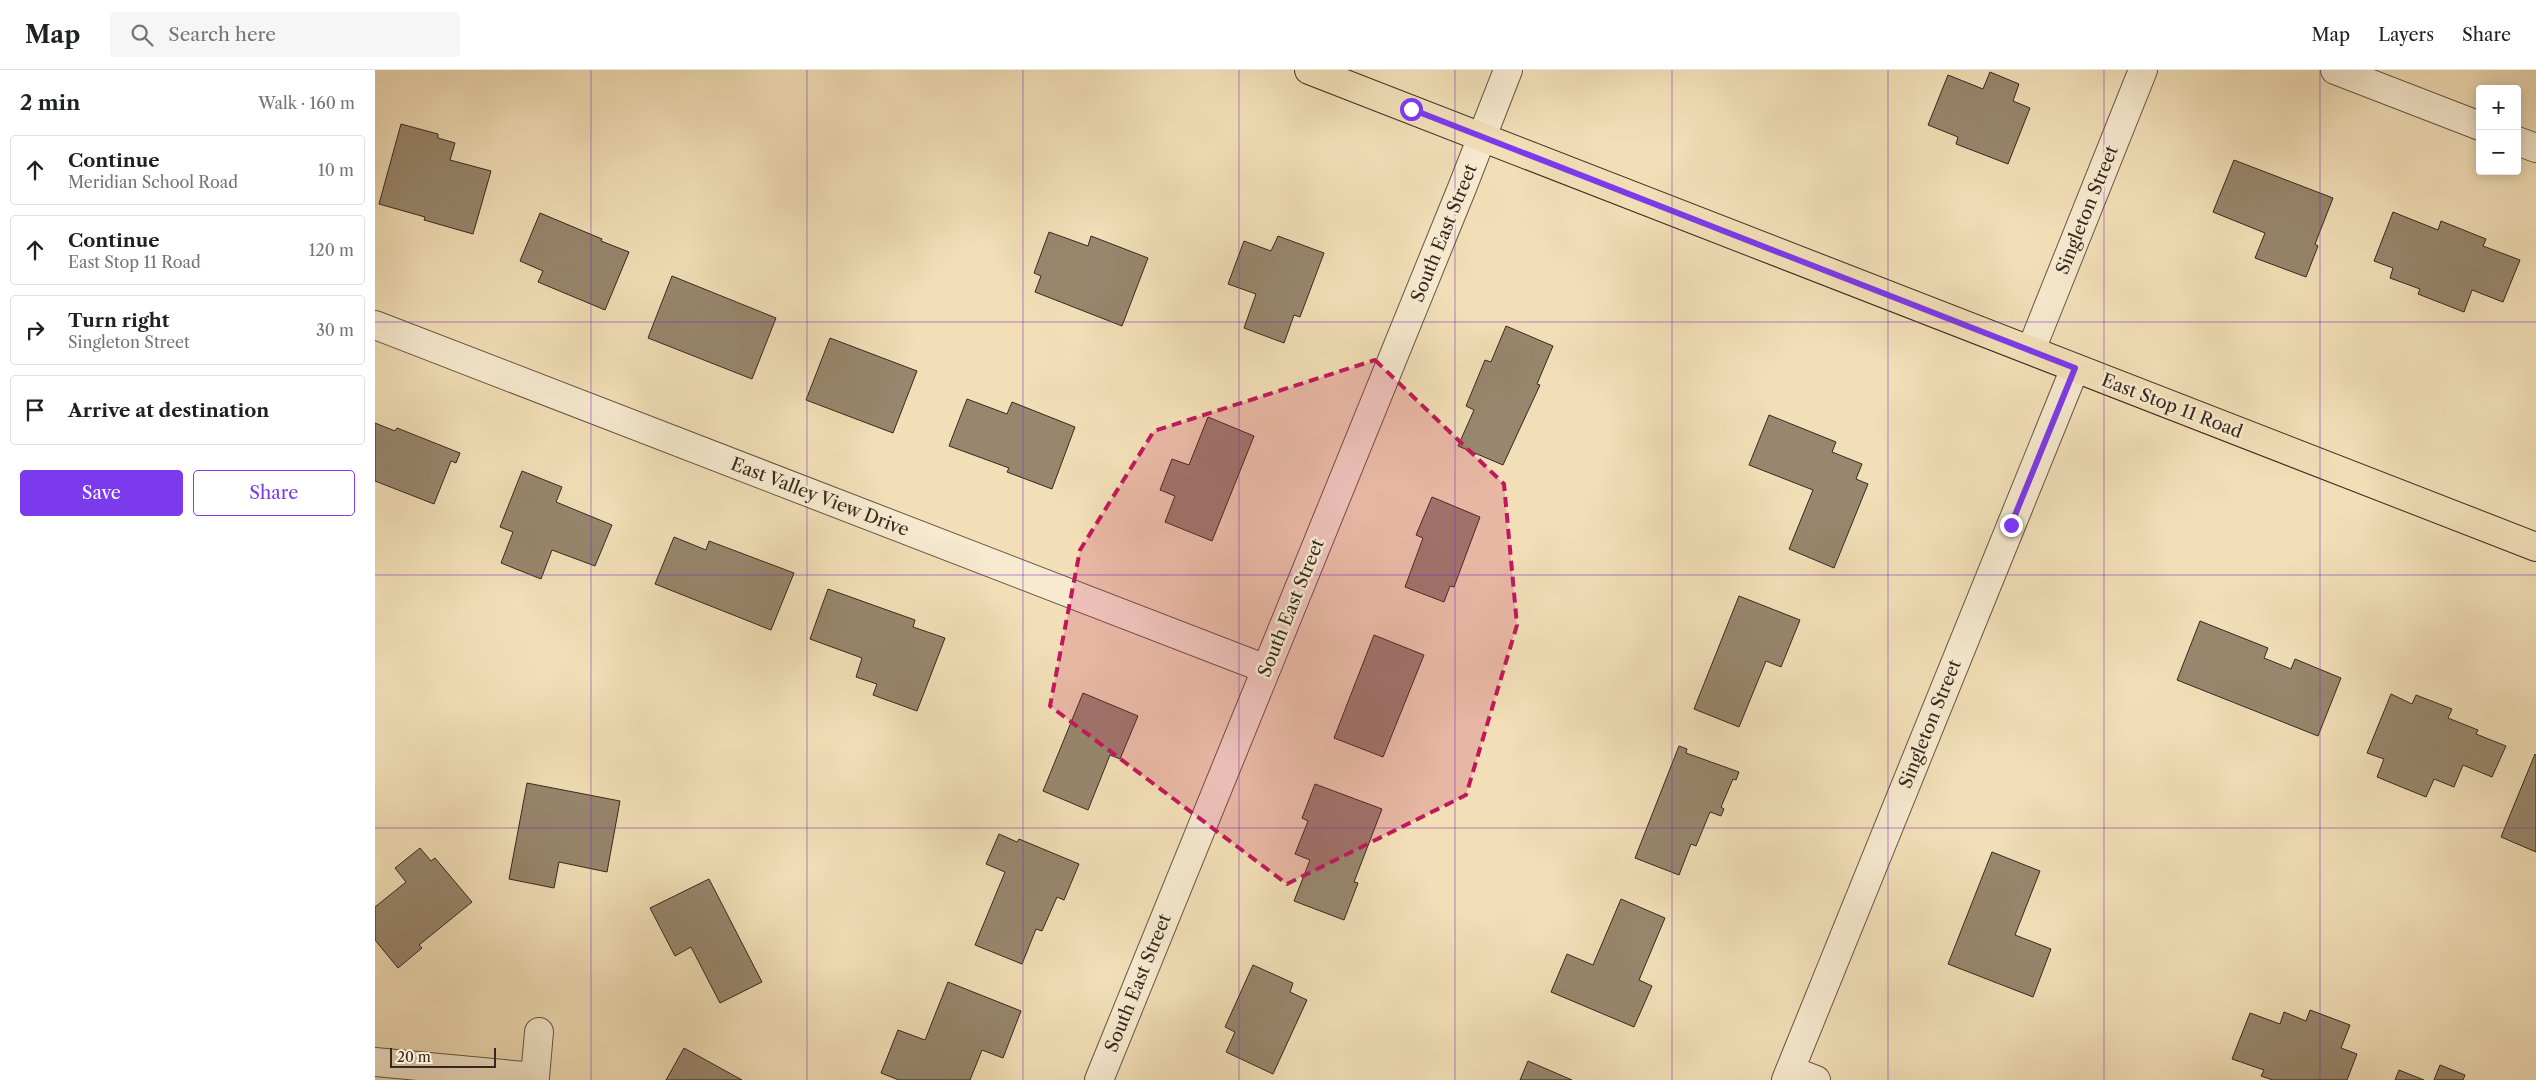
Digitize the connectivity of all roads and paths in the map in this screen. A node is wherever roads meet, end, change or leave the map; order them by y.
1 (1309, 70) edge
2 (1507, 70) edge
3 (2143, 70) edge
4 (2335, 70) edge
5 (2476, 124) edge
6 (1483, 137) junction
7 (2521, 142) edge
8 (2536, 148) edge
9 (375, 325) edge
10 (2031, 350) junction
11 (2075, 368) junction
12 (2536, 547) edge
13 (1266, 669) junction
14 (539, 1032) dead end
15 (375, 1062) edge
16 (1788, 1075) edge
17 (1099, 1080) edge
18 (1816, 1080) edge

1 - 6 main road, East Stop 11 Road
2 - 6 street
3 - 10 street, Singleton Street
4 - 5 street
6 - 10 main road, East Stop 11 Road
6 - 13 street, South East Street
7 - 8 street
9 - 13 street, East Valley View Drive
10 - 11 main road, East Stop 11 Road
11 - 12 main road, East Stop 11 Road
11 - 16 street, Singleton Street
13 - 17 street, South East Street
14 - 15 street
16 - 18 street

